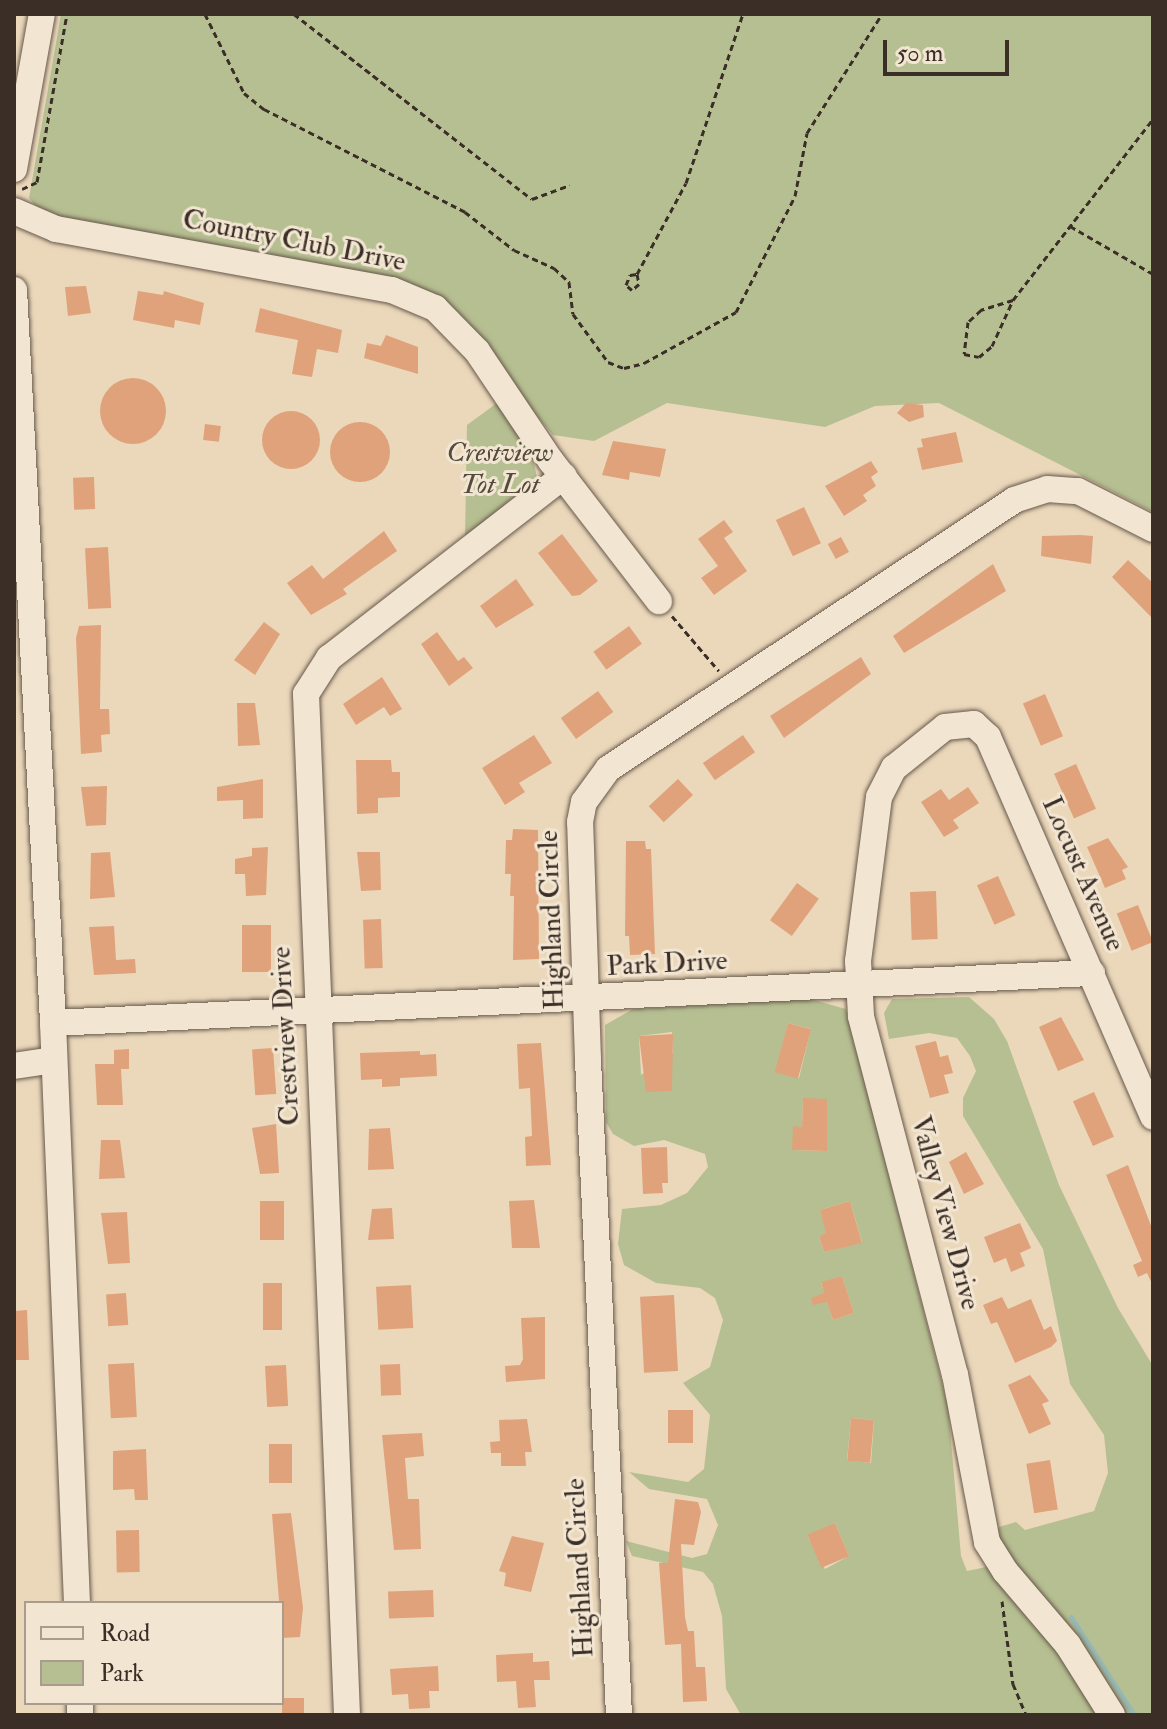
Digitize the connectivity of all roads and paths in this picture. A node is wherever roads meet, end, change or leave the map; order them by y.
1 (42, 14) edge
2 (67, 14) edge
3 (205, 14) edge
4 (294, 14) edge
5 (743, 14) edge
6 (882, 14) edge
7 (1153, 119) edge
8 (14, 169) edge
9 (37, 182) dead end
10 (570, 185) dead end
11 (14, 211) edge
12 (1068, 225) junction
13 (637, 274) dead end
14 (1153, 274) edge
15 (14, 290) edge
16 (1013, 300) junction
17 (564, 476) junction
18 (1153, 529) edge
19 (659, 601) joint
20 (733, 687) junction
21 (956, 722) joint
22 (1092, 973) junction
23 (858, 985) junction
24 (586, 1000) junction
25 (316, 1011) junction
26 (53, 1023) junction
27 (54, 1060) junction
28 (14, 1066) edge
29 (1153, 1117) edge
30 (997, 1561) junction
31 (77, 1601) edge
32 (347, 1715) edge
33 (619, 1715) edge
34 (1026, 1715) edge
35 (1112, 1715) edge

1 - 8 street
2 - 9 path
3 - 6 path
4 - 10 path
5 - 13 path
7 - 12 path
11 - 17 street, Country Club Drive
12 - 14 path
12 - 16 path
15 - 26 street
16 - 16 path
17 - 19 street, Country Club Drive
17 - 25 street, Crestview Drive
18 - 20 street, Highland Circle
19 - 20 path
20 - 24 street, Highland Circle
21 - 22 street, Locust Avenue
21 - 23 street, Valley View Drive
22 - 23 street, Park Drive
22 - 29 street, Locust Avenue
23 - 24 street, Park Drive
23 - 30 street, Valley View Drive
24 - 25 street, Park Drive
24 - 33 street, Highland Circle
25 - 26 street, Park Drive
25 - 32 street, Crestview Drive
26 - 27 street
27 - 28 street
27 - 31 street
30 - 34 path
30 - 35 street, Valley View Drive

